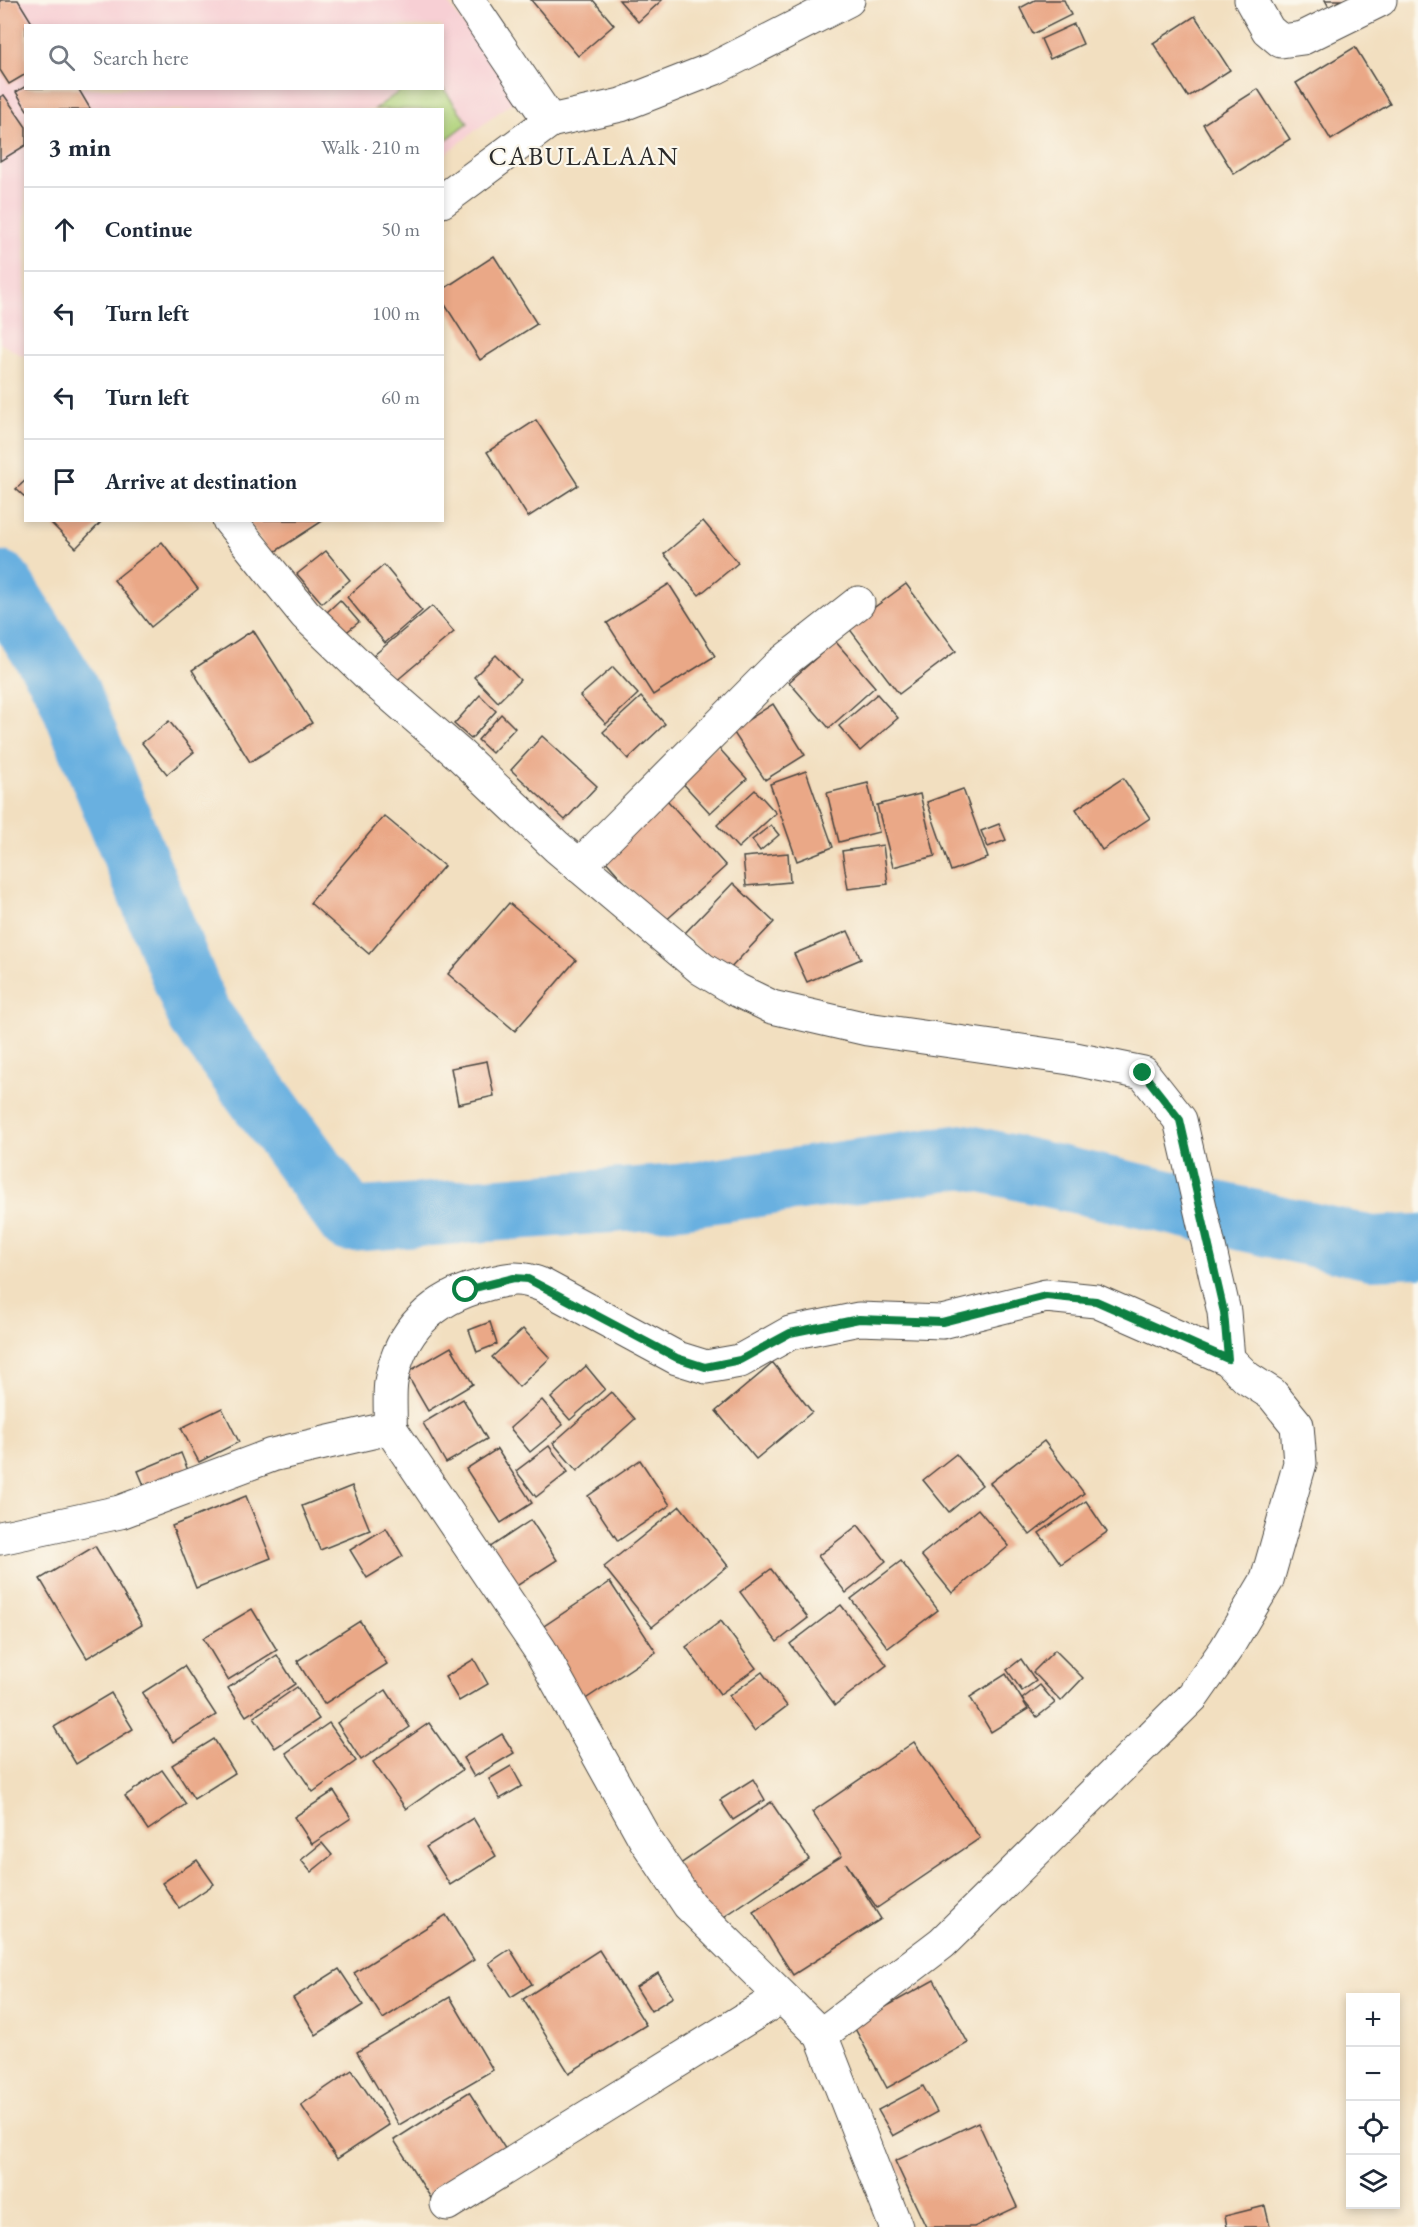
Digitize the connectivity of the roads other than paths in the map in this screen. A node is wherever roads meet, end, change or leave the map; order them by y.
1 (468, 0) edge
2 (848, 0) edge
3 (1251, 0) edge
4 (1380, 0) edge
5 (550, 121) junction
6 (444, 200) edge
7 (231, 522) edge
8 (858, 603) dead end
9 (579, 866) junction
10 (1228, 1359) junction
11 (390, 1428) junction
12 (0, 1538) edge
13 (781, 1997) junction
14 (821, 2035) junction
15 (447, 2204) dead end
16 (896, 2227) edge

1 - 5 street
2 - 5 street
3 - 4 street
5 - 6 street
7 - 9 street
8 - 9 street
9 - 10 street
10 - 11 street
10 - 14 street
11 - 12 street
11 - 13 street
13 - 14 street
13 - 15 street
14 - 16 street

